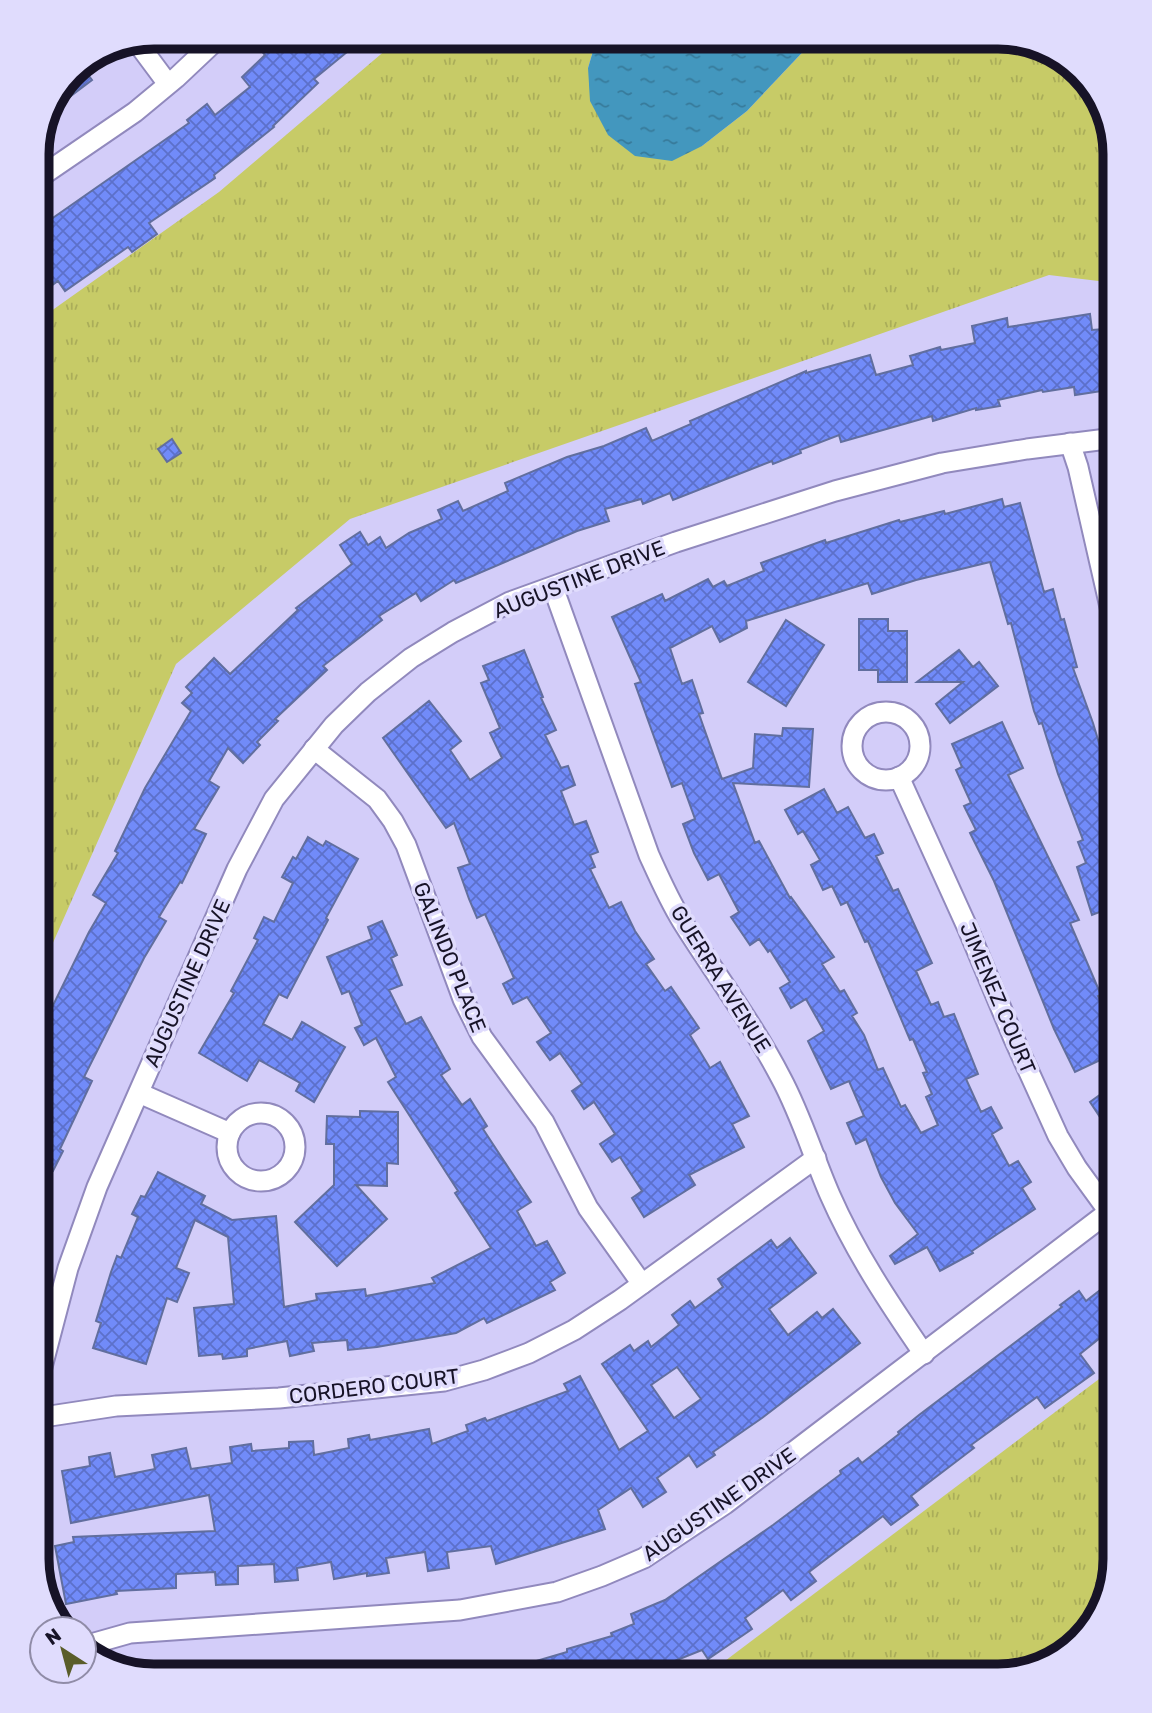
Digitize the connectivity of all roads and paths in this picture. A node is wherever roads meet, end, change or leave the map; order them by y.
1 (207, 49) edge
2 (143, 50) edge
3 (168, 84) junction
4 (49, 171) edge
5 (1103, 439) edge
6 (1070, 443) junction
7 (1103, 576) edge
8 (553, 587) junction
9 (314, 749) junction
10 (899, 777) dead end
11 (139, 1093) junction
12 (230, 1133) dead end
13 (816, 1158) junction
14 (1103, 1198) edge
15 (1103, 1216) edge
16 (642, 1284) junction
17 (49, 1340) edge
18 (924, 1354) junction
19 (49, 1416) edge
20 (98, 1642) edge

1 - 3 street
2 - 3 street
3 - 4 street
5 - 6 street, AUGUSTINE DRIVE
6 - 7 street
6 - 8 street, AUGUSTINE DRIVE
8 - 9 street, AUGUSTINE DRIVE
8 - 13 street, GUERRA AVENUE
9 - 11 street, AUGUSTINE DRIVE
9 - 16 street, GALINDO PLACE
10 - 14 street, JIMENEZ COURT
11 - 12 street
11 - 17 street, AUGUSTINE DRIVE
13 - 16 street, CORDERO COURT
13 - 18 street, GUERRA AVENUE
15 - 18 street, AUGUSTINE DRIVE
16 - 19 street, CORDERO COURT
18 - 20 street, AUGUSTINE DRIVE

